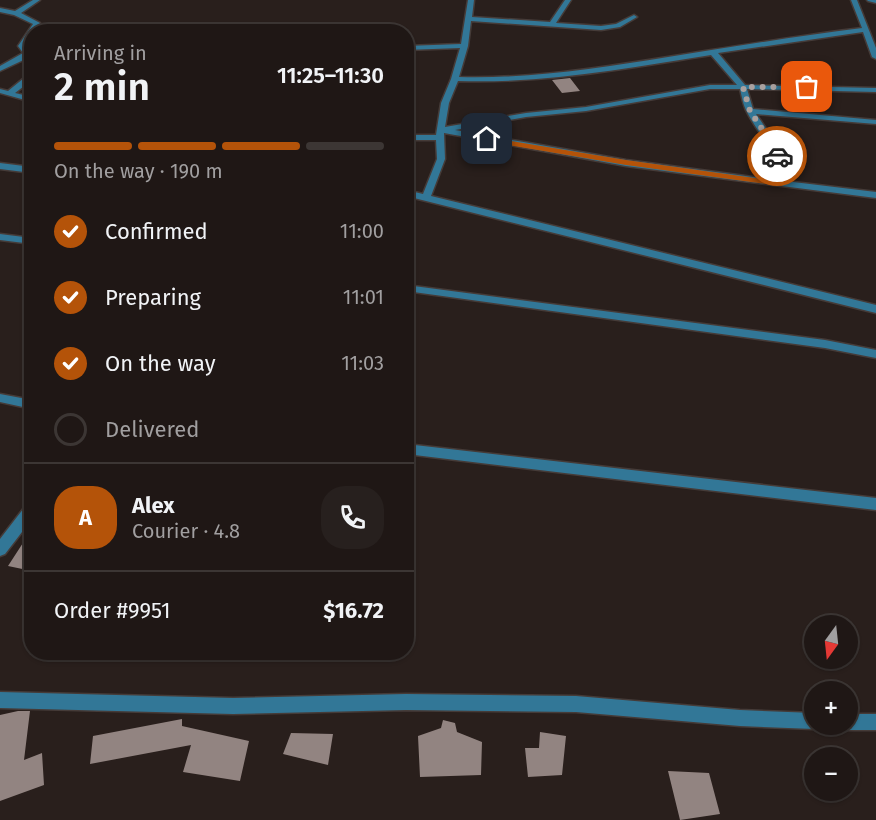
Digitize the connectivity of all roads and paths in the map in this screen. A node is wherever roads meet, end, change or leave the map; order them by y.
1 (37, 0) edge
2 (471, 0) edge
3 (567, 0) edge
4 (854, 0) edge
5 (870, 0) edge
6 (876, 1) edge
7 (0, 10) edge
8 (16, 13) junction
9 (634, 17) dead end
10 (468, 20) junction
11 (36, 24) edge
12 (552, 24) junction
13 (865, 30) junction
14 (464, 46) junction
15 (414, 48) edge
16 (714, 53) junction
17 (24, 57) edge
18 (876, 57) edge
19 (0, 69) edge
20 (455, 79) junction
21 (24, 82) edge
22 (743, 87) junction
23 (876, 90) edge
24 (0, 91) edge
25 (10, 93) junction
26 (24, 97) edge
27 (750, 111) junction
28 (876, 122) edge
29 (440, 134) junction
30 (414, 136) edge
31 (0, 166) edge
32 (24, 169) edge
33 (781, 184) junction
34 (414, 195) edge
35 (876, 195) edge
36 (426, 198) junction
37 (0, 237) edge
38 (24, 240) edge
39 (414, 289) edge
40 (876, 309) edge
41 (876, 354) edge
42 (0, 398) edge
43 (24, 403) edge
44 (414, 450) edge
45 (876, 504) edge
46 (24, 518) edge
47 (0, 550) edge
48 (0, 700) edge
49 (804, 721) edge
50 (858, 722) edge
51 (876, 722) edge

1 - 8 street
2 - 10 street
3 - 12 street
4 - 13 street
5 - 6 street
7 - 8 street
8 - 11 street
9 - 12 street
10 - 12 street
10 - 14 street
13 - 16 street
13 - 18 street
14 - 15 street
14 - 20 street
16 - 20 street
16 - 22 street
17 - 19 street
20 - 29 street
21 - 25 street
22 - 23 street
22 - 27 street
22 - 29 street
24 - 25 street
25 - 26 street
27 - 28 street
27 - 33 street
29 - 30 street
29 - 33 street
29 - 36 street
31 - 32 street
33 - 35 street
34 - 36 street
36 - 40 street
37 - 38 street
39 - 41 street
42 - 43 street
44 - 45 street
46 - 47 street
48 - 49 street
50 - 51 street

